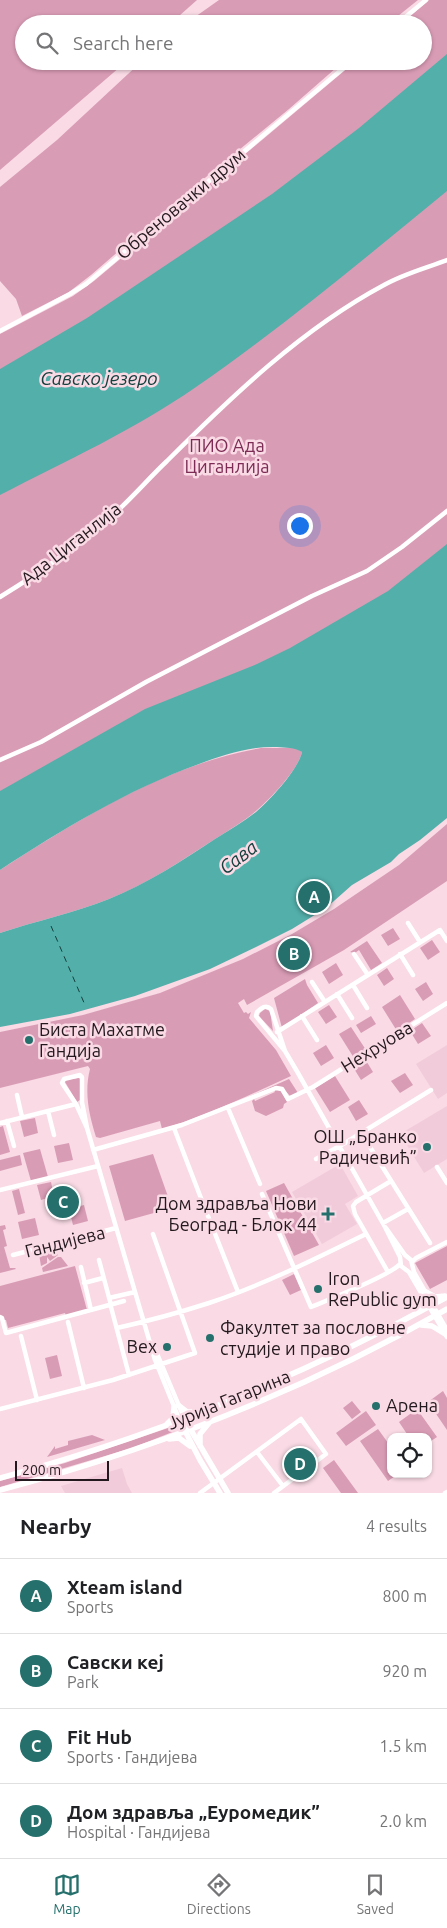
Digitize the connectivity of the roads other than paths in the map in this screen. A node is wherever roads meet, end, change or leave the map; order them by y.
1 (426, 0) edge
2 (408, 15) edge
3 (341, 70) edge
4 (447, 260) edge
5 (0, 331) edge
6 (447, 511) edge
7 (0, 596) edge
8 (0, 760) edge
9 (408, 923) dead end
10 (447, 941) edge
11 (420, 942) junction
12 (354, 954) dead end
13 (400, 954) junction
14 (413, 974) dead end
15 (368, 975) junction
16 (312, 982) dead end
17 (353, 984) junction
18 (337, 994) junction
19 (325, 1002) junction
20 (447, 1003) edge
21 (367, 1008) dead end
22 (302, 1016) junction
23 (352, 1018) dead end
24 (278, 1032) junction
25 (272, 1036) junction
26 (317, 1040) dead end
27 (285, 1051) junction
28 (308, 1090) junction
29 (431, 1090) dead end
30 (17, 1095) dead end
31 (82, 1102) junction
32 (76, 1104) junction
33 (228, 1108) junction
34 (48, 1111) junction
35 (22, 1117) junction
36 (7, 1121) junction
37 (0, 1123) edge
38 (86, 1128) junction
39 (174, 1128) junction
40 (54, 1135) dead end
41 (14, 1146) dead end
42 (340, 1146) junction
43 (370, 1147) dead end
44 (93, 1150) junction
45 (316, 1158) dead end
46 (98, 1166) junction
47 (437, 1166) dead end
48 (391, 1181) junction
49 (447, 1183) edge
50 (260, 1184) dead end
51 (0, 1190) edge
52 (262, 1194) dead end
53 (367, 1195) junction
54 (204, 1206) dead end
55 (408, 1208) junction
56 (208, 1216) dead end
57 (384, 1225) junction
58 (116, 1228) junction
59 (153, 1234) dead end
60 (366, 1234) junction
61 (447, 1242) edge
62 (430, 1244) dead end
63 (13, 1255) dead end
64 (99, 1260) dead end
65 (411, 1260) junction
66 (401, 1265) junction
67 (80, 1267) dead end
68 (294, 1269) junction
69 (388, 1272) junction
70 (104, 1278) junction
71 (84, 1283) junction
72 (135, 1292) junction
73 (238, 1292) junction
74 (424, 1293) junction
75 (447, 1296) edge
76 (109, 1298) junction
77 (124, 1301) dead end
78 (111, 1306) junction
79 (431, 1306) junction
80 (447, 1309) edge
81 (91, 1310) junction
82 (180, 1312) junction
83 (416, 1314) junction
84 (436, 1315) junction
85 (0, 1317) edge
86 (68, 1322) dead end
87 (144, 1322) junction
88 (416, 1326) junction
89 (117, 1328) junction
90 (446, 1333) edge
91 (21, 1336) dead end
92 (159, 1365) junction
93 (129, 1375) junction
94 (84, 1388) junction
95 (37, 1400) junction
96 (176, 1406) junction
97 (0, 1409) edge
98 (208, 1411) junction
99 (183, 1420) junction
100 (212, 1420) junction
101 (163, 1427) junction
102 (187, 1430) junction
103 (162, 1439) junction
104 (200, 1447) junction
105 (193, 1448) junction
106 (257, 1452) junction
107 (0, 1478) edge
108 (216, 1481) junction
109 (283, 1486) junction
110 (0, 1490) edge
111 (200, 1493) edge
112 (220, 1493) edge
113 (228, 1493) edge
114 (274, 1493) edge

1 - 2 street
3 - 5 street, Обреновачки друм
4 - 7 street, Ада Циганлија
6 - 8 street
9 - 11 street
10 - 11 street
11 - 13 street
12 - 15 street
13 - 14 street
13 - 15 street
15 - 17 street
16 - 19 street
17 - 18 street
17 - 21 street
18 - 19 street
18 - 23 street
19 - 22 street
20 - 28 street, Нехруова
22 - 24 street
22 - 26 street
24 - 25 street
24 - 25 street
24 - 27 street
25 - 27 street
27 - 28 street
28 - 33 street, Нехруова
28 - 42 street
29 - 42 street
30 - 35 street
31 - 32 street
31 - 32 street, Гандијева
31 - 38 street, Гандијева
32 - 34 street
32 - 38 street, Гандијева
33 - 39 street, Нехруова
33 - 50 street
34 - 35 street
34 - 40 street
35 - 36 street
36 - 37 street
36 - 41 street
38 - 44 street, Гандијева
39 - 44 street
39 - 54 street
42 - 45 street
42 - 53 street
43 - 48 street
44 - 46 street, Гандијева
46 - 51 street
46 - 58 street, Гандијева
47 - 49 street
48 - 53 street
48 - 55 street
52 - 68 street
53 - 57 street
53 - 60 street
55 - 57 street
55 - 62 street
56 - 73 street
57 - 65 street
57 - 66 street
58 - 63 street, Гандијева
58 - 72 street, Гандијева
59 - 82 street
60 - 68 street
60 - 69 street
61 - 65 street
64 - 70 street
65 - 66 street
65 - 66 street
65 - 74 street
66 - 69 street
66 - 74 street
67 - 71 street
68 - 69 street
68 - 73 street
70 - 71 street
70 - 76 street
71 - 81 street
72 - 76 street
72 - 87 street, Гандијева
73 - 82 street
74 - 75 main road
74 - 79 street
74 - 83 main road
75 - 79 main road, Јурија Гагарина
76 - 78 street
77 - 78 street
78 - 81 street
78 - 89 street
79 - 83 main road, Јурија Гагарина
79 - 84 street
80 - 84 main road, Јурија Гагарина
81 - 85 street
82 - 87 street
82 - 92 street
83 - 98 main road, Јурија Гагарина
84 - 88 main road, Јурија Гагарина
84 - 90 street
86 - 94 street
87 - 89 street
87 - 92 street, Гандијева
88 - 90 main road
88 - 100 main road, Јурија Гагарина
89 - 93 street
91 - 95 street
92 - 93 street
92 - 96 street, Гандијева
93 - 94 street
94 - 95 street
95 - 97 street
96 - 98 main road
96 - 99 street, Гандијева
96 - 101 main road
98 - 99 main road, Јурија Гагарина
99 - 101 main road, Јурија Гагарина
99 - 102 main road, Гандијева
100 - 102 main road, Јурија Гагарина
100 - 104 main road
101 - 107 main road, Јурија Гагарина
102 - 103 main road, Јурија Гагарина
102 - 104 main road, Гандијева
102 - 105 main road, Гандијева
103 - 105 main road
103 - 110 main road, Јурија Гагарина
104 - 108 main road, Гандијева
105 - 108 main road, Гандијева
106 - 108 street
106 - 109 street
106 - 109 street
108 - 111 street
108 - 112 main road, Гандијева
108 - 113 main road, Гандијева
109 - 114 street

